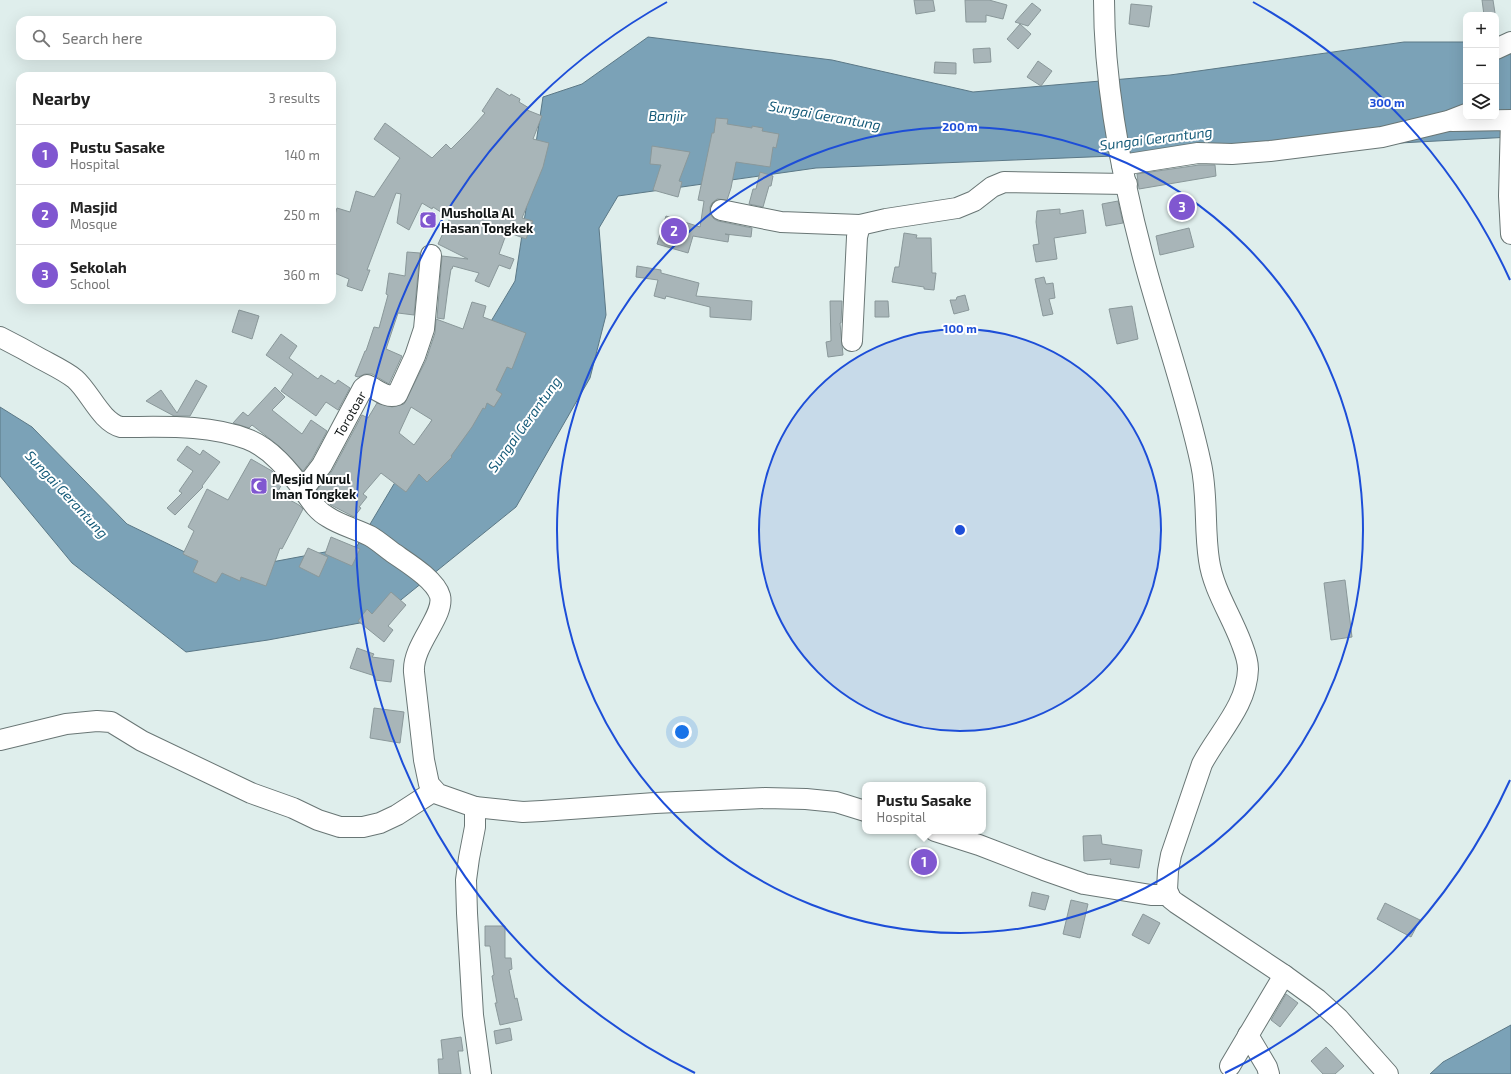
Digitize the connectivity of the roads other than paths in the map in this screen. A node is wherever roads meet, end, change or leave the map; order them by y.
1 (1104, 0) edge
2 (1511, 42) edge
3 (1498, 48) edge
4 (1463, 115) edge
5 (1448, 121) junction
6 (1122, 164) junction
7 (1127, 184) junction
8 (721, 210) dead end
9 (860, 225) junction
10 (1511, 234) edge
11 (431, 255) dead end
12 (0, 337) edge
13 (852, 341) dead end
14 (303, 490) junction
15 (0, 740) edge
16 (434, 791) junction
17 (475, 807) junction
18 (862, 810) edge
19 (945, 834) edge
20 (1169, 895) junction
21 (1284, 975) junction
22 (1248, 1035) junction
23 (1230, 1066) dead end
24 (481, 1074) edge
25 (1269, 1074) edge
26 (1388, 1074) edge

1 - 6 street
2 - 3 street
4 - 5 street
5 - 6 street
5 - 10 street
6 - 7 street
7 - 9 street
7 - 20 street
8 - 9 street
9 - 13 street
11 - 14 street, Torotoar
12 - 14 street
14 - 16 street
15 - 16 street
16 - 17 street
17 - 18 street
17 - 24 street
19 - 20 street
20 - 21 street
21 - 22 street
21 - 26 street
22 - 23 street
22 - 25 street

